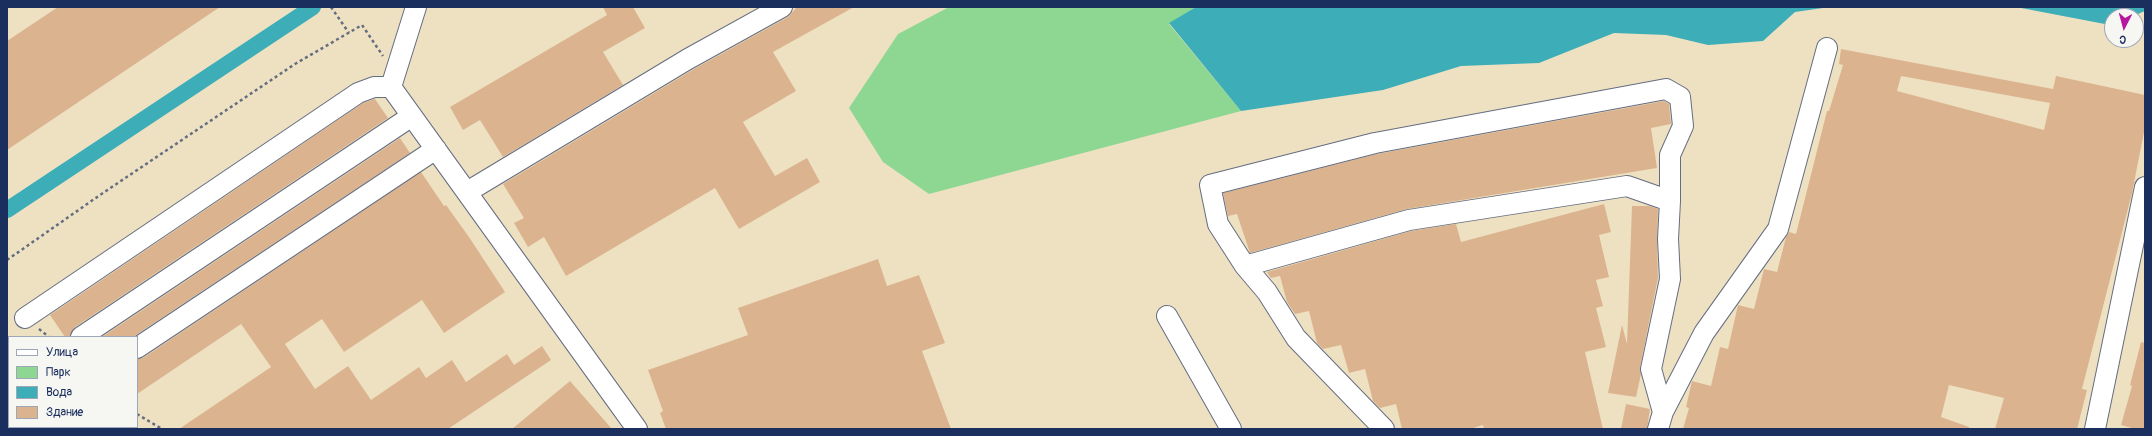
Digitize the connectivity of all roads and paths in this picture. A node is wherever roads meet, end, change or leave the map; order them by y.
1 (331, 7) edge
2 (416, 7) edge
3 (782, 7) edge
4 (349, 33) junction
5 (1827, 48) dead end
6 (384, 59) dead end
7 (391, 86) junction
8 (412, 116) junction
9 (436, 149) junction
10 (2145, 187) edge
11 (467, 192) junction
12 (1670, 201) junction
13 (7, 260) edge
14 (1245, 266) junction
15 (1167, 316) dead end
16 (25, 318) dead end
17 (82, 336) edge
18 (138, 347) edge
19 (138, 415) edge
20 (1661, 420) edge
21 (162, 429) edge
22 (637, 429) edge
23 (1231, 429) edge
24 (1384, 429) edge
25 (2095, 429) edge

1 - 4 path
2 - 7 street
3 - 11 street
4 - 6 path
4 - 13 path
5 - 20 street
7 - 8 street
7 - 16 street
8 - 9 street
8 - 17 street
9 - 11 street
9 - 18 street
10 - 25 street
11 - 22 street
12 - 14 street
12 - 14 street
12 - 20 street
14 - 24 street
15 - 23 street
19 - 21 path

